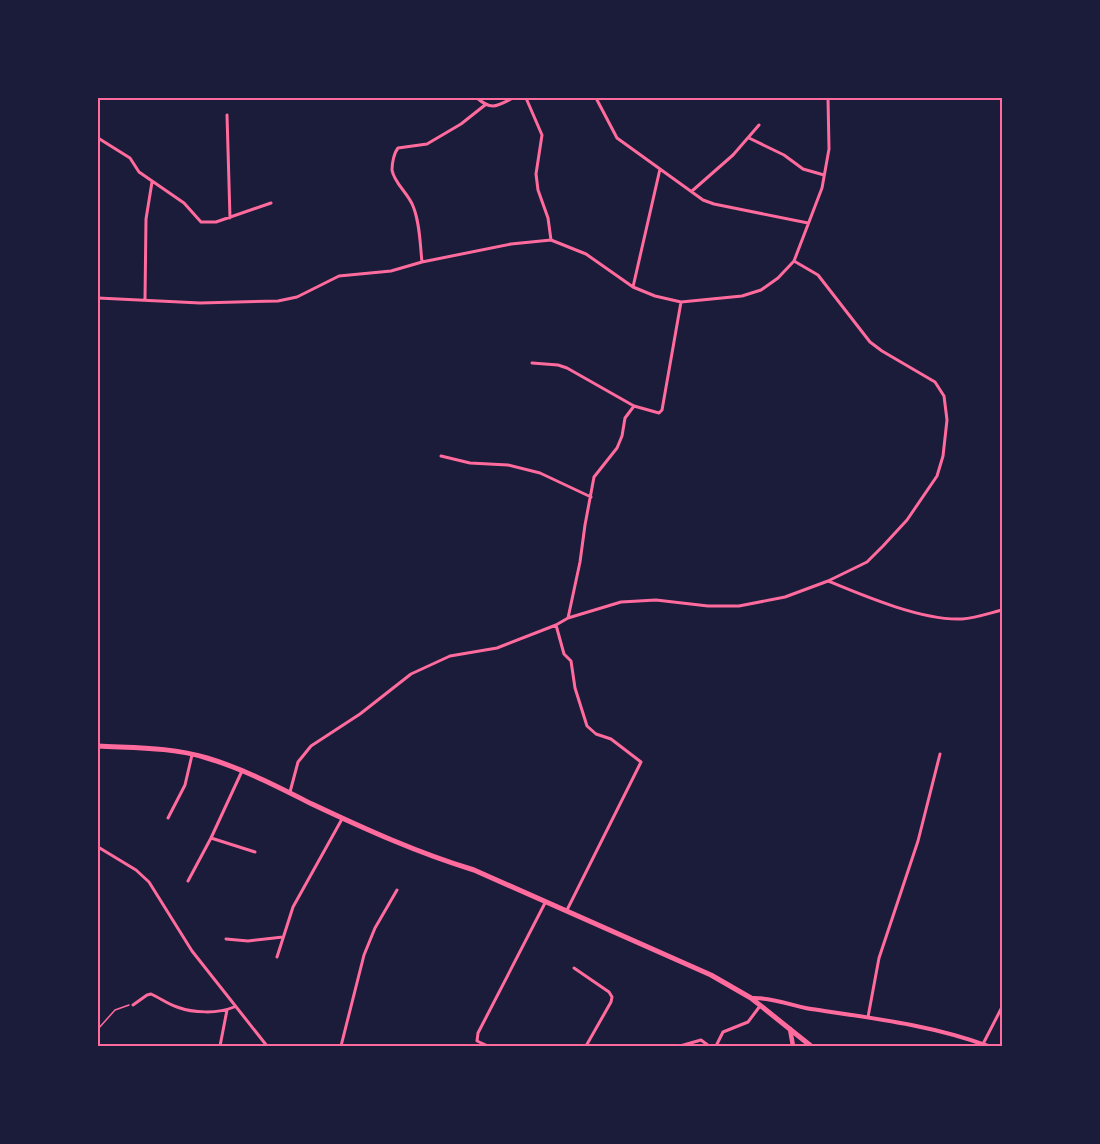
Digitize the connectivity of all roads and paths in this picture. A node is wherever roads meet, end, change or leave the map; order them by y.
1 (477, 98) edge
2 (513, 98) edge
3 (526, 98) edge
4 (596, 98) edge
5 (828, 98) edge
6 (485, 105) junction
7 (227, 115) dead end
8 (759, 124) dead end
9 (98, 138) edge
10 (749, 138) junction
11 (660, 168) junction
12 (824, 175) junction
13 (152, 182) junction
14 (692, 191) junction
15 (271, 203) dead end
16 (230, 218) junction
17 (808, 224) junction
18 (551, 240) junction
19 (795, 261) junction
20 (422, 262) junction
21 (633, 287) junction
22 (98, 297) edge
23 (145, 299) junction
24 (681, 302) junction
25 (532, 363) dead end
26 (634, 406) junction
27 (441, 456) dead end
28 (591, 497) junction
29 (828, 581) junction
30 (1002, 610) edge
31 (568, 618) junction
32 (556, 625) junction
33 (98, 746) edge
34 (192, 754) junction
35 (940, 754) dead end
36 (242, 771) junction
37 (290, 793) junction
38 (168, 818) dead end
39 (343, 818) junction
40 (211, 838) junction
41 (98, 847) edge
42 (255, 852) dead end
43 (188, 881) dead end
44 (397, 890) dead end
45 (546, 902) junction
46 (567, 910) junction
47 (283, 937) junction
48 (226, 939) dead end
49 (277, 957) dead end
50 (574, 968) dead end
51 (751, 998) junction
52 (133, 1005) joint
53 (760, 1006) junction
54 (234, 1007) junction
55 (1002, 1007) edge
56 (227, 1010) junction
57 (868, 1017) junction
58 (789, 1028) junction
59 (98, 1029) edge
60 (983, 1044) junction
61 (220, 1047) edge
62 (267, 1047) edge
63 (341, 1047) edge
64 (488, 1047) edge
65 (586, 1047) edge
66 (654, 1047) edge
67 (709, 1047) edge
68 (716, 1047) edge
69 (793, 1047) edge
70 (811, 1047) edge
71 (988, 1047) edge

1 - 6 street
2 - 6 street
3 - 18 street
4 - 11 street
5 - 12 street
6 - 20 street
7 - 16 street
8 - 10 street
9 - 13 street
10 - 12 street
10 - 14 street
11 - 14 street
11 - 21 street
12 - 17 street
13 - 16 street
13 - 23 street
14 - 17 street
15 - 16 street
17 - 19 street
18 - 20 street
18 - 21 street
19 - 24 street
19 - 29 street
20 - 23 street
21 - 24 street
22 - 23 street
24 - 26 street
25 - 26 street
26 - 28 street
27 - 28 street
28 - 31 street
29 - 30 street
29 - 31 street
31 - 32 street
32 - 37 street
32 - 46 street
33 - 34 highway
34 - 36 highway
34 - 38 street
35 - 57 street
36 - 37 highway
36 - 40 street
37 - 39 highway
39 - 45 highway
39 - 47 street
40 - 42 street
40 - 43 street
41 - 54 street
44 - 63 street
45 - 46 highway
45 - 64 street
46 - 51 highway
47 - 48 street
47 - 49 street
50 - 65 street
51 - 53 highway
51 - 57 street
52 - 56 street
52 - 59 path
53 - 58 highway
53 - 68 street
54 - 56 street
54 - 62 street
55 - 60 street
56 - 61 street
57 - 60 street
58 - 69 main road
58 - 70 highway
60 - 71 street
66 - 67 street

